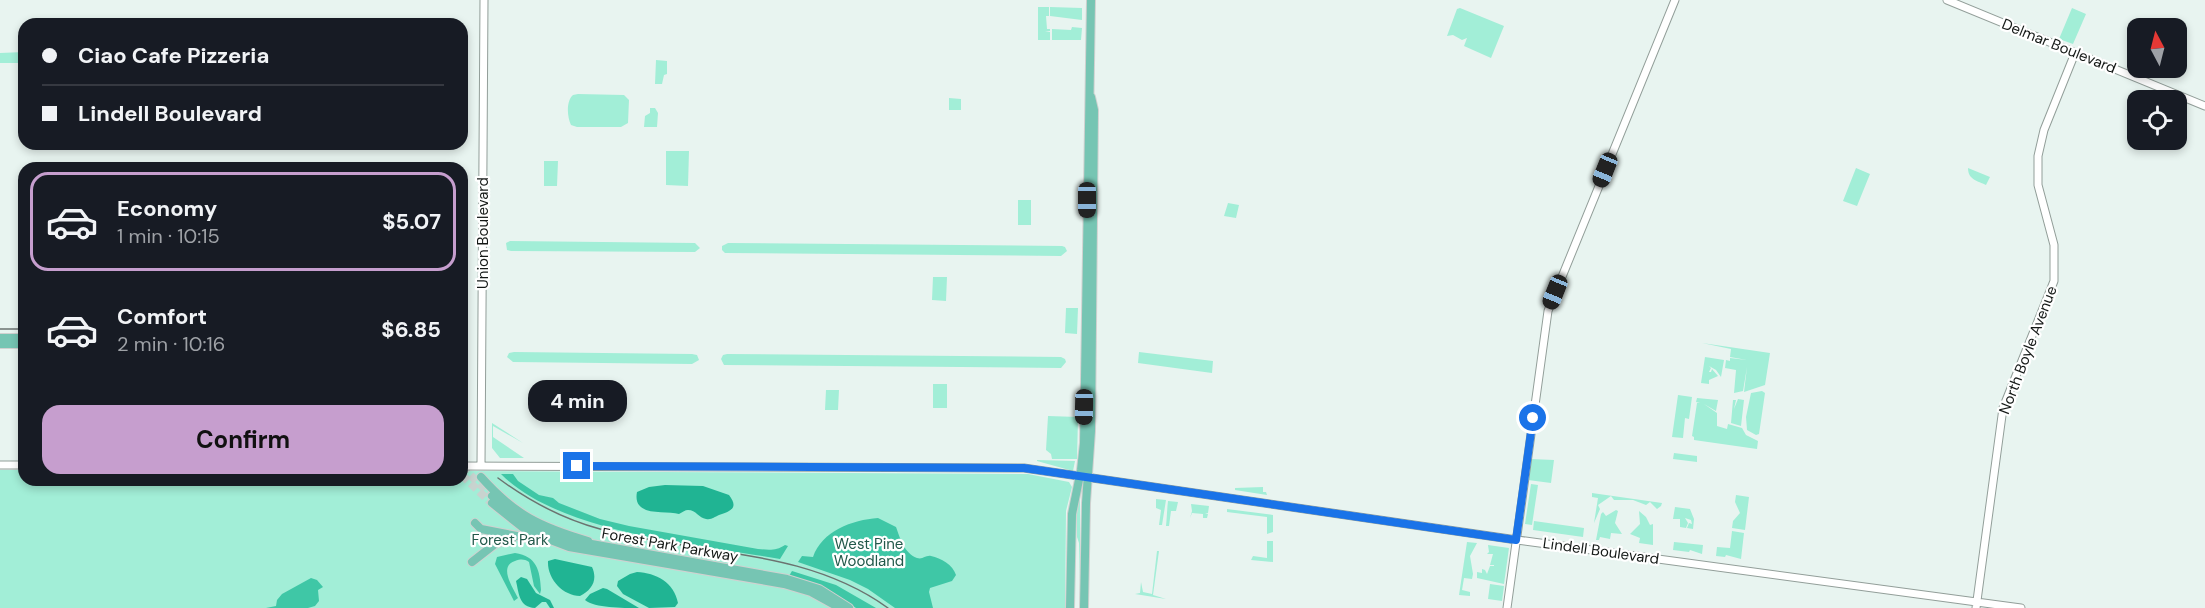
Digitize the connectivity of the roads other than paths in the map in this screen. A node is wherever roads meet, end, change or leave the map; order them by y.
1 (484, 0) edge
2 (1091, 0) edge
3 (1675, 0) edge
4 (1947, 0) edge
5 (2075, 53) junction
6 (1091, 95) junction
7 (2205, 106) edge
8 (0, 338) edge
9 (18, 338) edge
10 (0, 344) edge
11 (18, 344) edge
12 (0, 465) edge
13 (18, 465) edge
14 (468, 466) edge
15 (481, 466) junction
16 (481, 477) dead end
17 (1079, 477) junction
18 (1089, 479) junction
19 (475, 523) dead end
20 (520, 536) junction
21 (1516, 540) junction
22 (557, 544) junction
23 (603, 548) junction
24 (472, 562) dead end
25 (1976, 605) edge
26 (840, 608) edge
27 (849, 608) edge
28 (1070, 608) edge
29 (1084, 608) edge
30 (1507, 608) edge
31 (2021, 608) edge

1 - 15 main road, Union Boulevard
2 - 6 main road
3 - 21 main road
4 - 5 main road, Delmar Boulevard
5 - 7 main road, Delmar Boulevard
5 - 25 main road, North Boyle Avenue
6 - 17 main road
6 - 18 main road
8 - 9 main road
10 - 11 main road
12 - 13 main road
14 - 15 main road, Lindell Boulevard
15 - 17 main road, Lindell Boulevard
16 - 23 main road
17 - 18 main road, Lindell Boulevard
17 - 28 main road
18 - 21 main road, Lindell Boulevard
18 - 29 main road
19 - 20 main road
20 - 22 main road
20 - 24 main road
21 - 25 main road, Lindell Boulevard
21 - 30 main road
22 - 23 main road, Forest Park Parkway
22 - 26 main road, Forest Park Parkway
23 - 27 main road, Forest Park Parkway
25 - 31 main road, Lindell Boulevard

